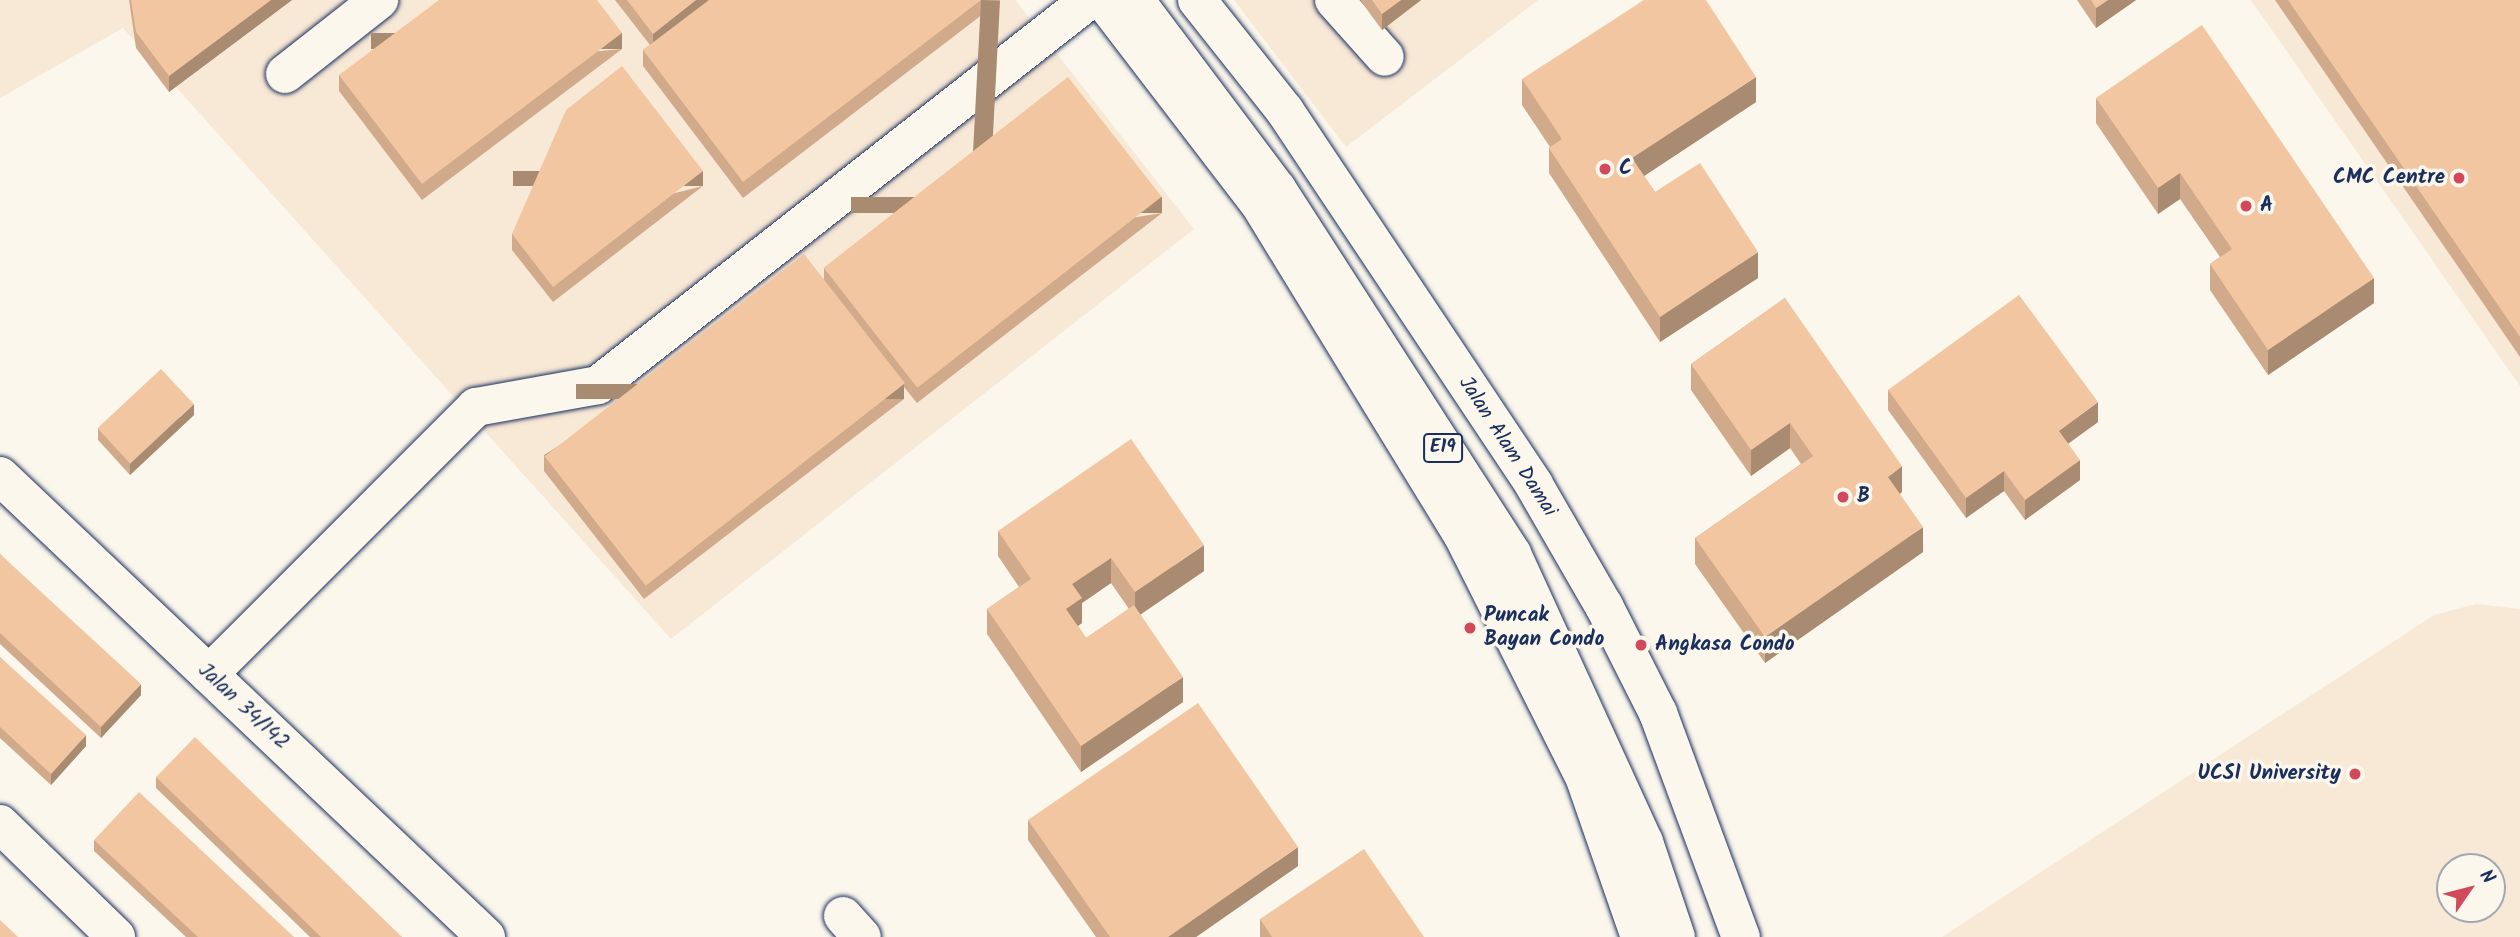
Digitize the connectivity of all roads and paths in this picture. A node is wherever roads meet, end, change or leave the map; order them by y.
1 (379, 0) edge
2 (1089, 0) edge
3 (1103, 0) edge
4 (1135, 0) edge
5 (1154, 0) edge
6 (1197, 0) edge
7 (1334, 0) edge
8 (1385, 57) dead end
9 (285, 74) dead end
10 (0, 476) edge
11 (209, 674) junction
12 (0, 824) edge
13 (116, 937) edge
14 (486, 937) edge
15 (1640, 937) edge
16 (1676, 937) edge
17 (1688, 937) edge
18 (1741, 937) edge

1 - 9 main road
2 - 11 main road
3 - 15 main road
4 - 16 main road, E19
5 - 17 main road, E19
6 - 18 main road, Jalan Alam Damai
7 - 8 main road
10 - 11 main road, Jalan 34/142
11 - 14 main road, Jalan 34/142
12 - 13 main road

